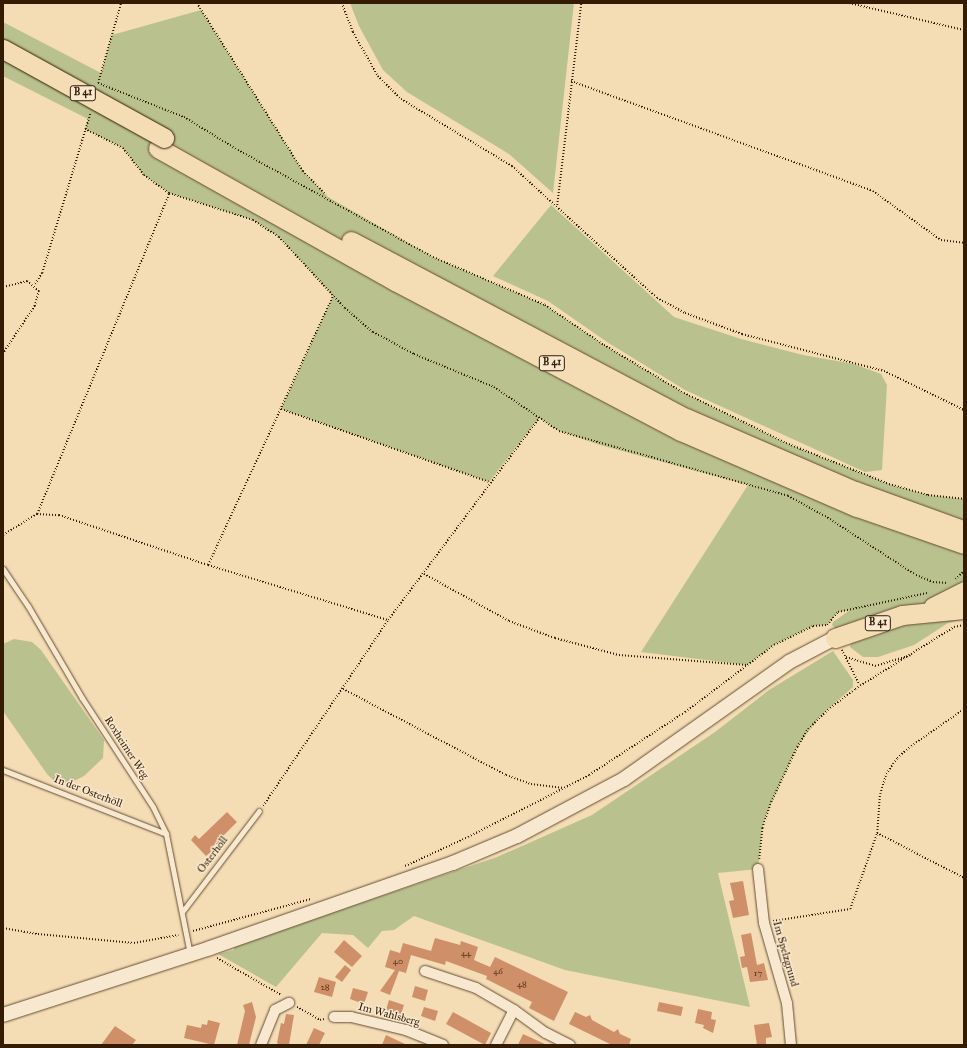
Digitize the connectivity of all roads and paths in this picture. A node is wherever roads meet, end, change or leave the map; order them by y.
1 (121, 3) edge
2 (198, 3) edge
3 (342, 3) edge
4 (581, 3) edge
5 (849, 3) edge
6 (964, 30) edge
7 (3, 49) edge
8 (3, 63) edge
9 (572, 81) junction
10 (98, 83) junction
11 (96, 90) dead end
12 (90, 112) dead end
13 (85, 129) junction
14 (161, 143) junction
15 (169, 193) junction
16 (328, 197) junction
17 (557, 205) junction
18 (964, 243) edge
19 (35, 284) junction
20 (3, 287) edge
21 (333, 296) junction
22 (3, 354) edge
23 (280, 409) junction
24 (964, 410) edge
25 (539, 418) junction
26 (490, 482) junction
27 (964, 499) edge
28 (37, 514) junction
29 (3, 535) edge
30 (963, 540) edge
31 (208, 565) junction
32 (3, 569) edge
33 (964, 571) edge
34 (424, 574) junction
35 (944, 586) dead end
36 (957, 587) edge
37 (933, 592) dead end
38 (964, 609) edge
39 (921, 612) junction
40 (388, 620) junction
41 (964, 625) edge
42 (835, 638) junction
43 (914, 654) junction
44 (846, 656) junction
45 (747, 665) junction
46 (860, 685) junction
47 (343, 689) junction
48 (964, 709) edge
49 (3, 770) edge
50 (564, 788) junction
51 (259, 811) joint
52 (877, 833) junction
53 (166, 834) junction
54 (400, 868) dead end
55 (758, 869) joint
56 (964, 878) edge
57 (314, 898) dead end
58 (182, 912) junction
59 (764, 923) junction
60 (3, 928) edge
61 (185, 934) junction
62 (210, 948) junction
63 (190, 955) junction
64 (425, 971) dead end
65 (289, 1003) junction
66 (514, 1010) junction
67 (3, 1015) edge
68 (334, 1017) joint
69 (261, 1045) edge
70 (443, 1045) edge
71 (496, 1045) edge
72 (570, 1045) edge
73 (791, 1045) edge

1 - 10 path
2 - 16 path
3 - 17 path
4 - 9 path
5 - 6 path
7 - 14 highway, B 41, bridge
8 - 14 highway, B 41
9 - 17 path
9 - 18 path
10 - 11 path
10 - 16 path
12 - 13 path
13 - 15 path
13 - 19 path
14 - 30 highway, B 41
15 - 21 path
15 - 28 path
16 - 27 path
17 - 24 path
19 - 20 path
19 - 22 path
21 - 23 path
21 - 25 path
23 - 26 path
23 - 31 path
25 - 26 path
25 - 36 path
26 - 34 path
28 - 29 path
28 - 31 path
31 - 40 path
32 - 53 lane, Roxheimer Weg
33 - 36 path
34 - 40 path
34 - 45 path
35 - 36 path
36 - 39 highway, B 41
37 - 45 path
38 - 39 highway, B 41
39 - 42 highway, B 41
40 - 47 path
41 - 43 path
42 - 44 path
42 - 62 main road
43 - 44 path
43 - 46 path
44 - 46 path
45 - 50 path
46 - 55 path
47 - 50 path
47 - 51 path
48 - 52 path
49 - 53 lane, In der Osterhöll
50 - 54 path
51 - 58 lane, Osterhöll
52 - 56 path
52 - 59 path
53 - 58 lane, Roxheimer Weg
55 - 59 street, Im Spelzgrund
57 - 61 path
58 - 61 lane, Roxheimer Weg
59 - 73 street, Im Spelzgrund
60 - 61 path
61 - 63 lane, Roxheimer Weg
62 - 63 main road
62 - 65 path
63 - 67 main road
64 - 66 street
65 - 68 path
65 - 69 street
66 - 71 street
66 - 72 street
68 - 70 street, Im Wahlsberg

